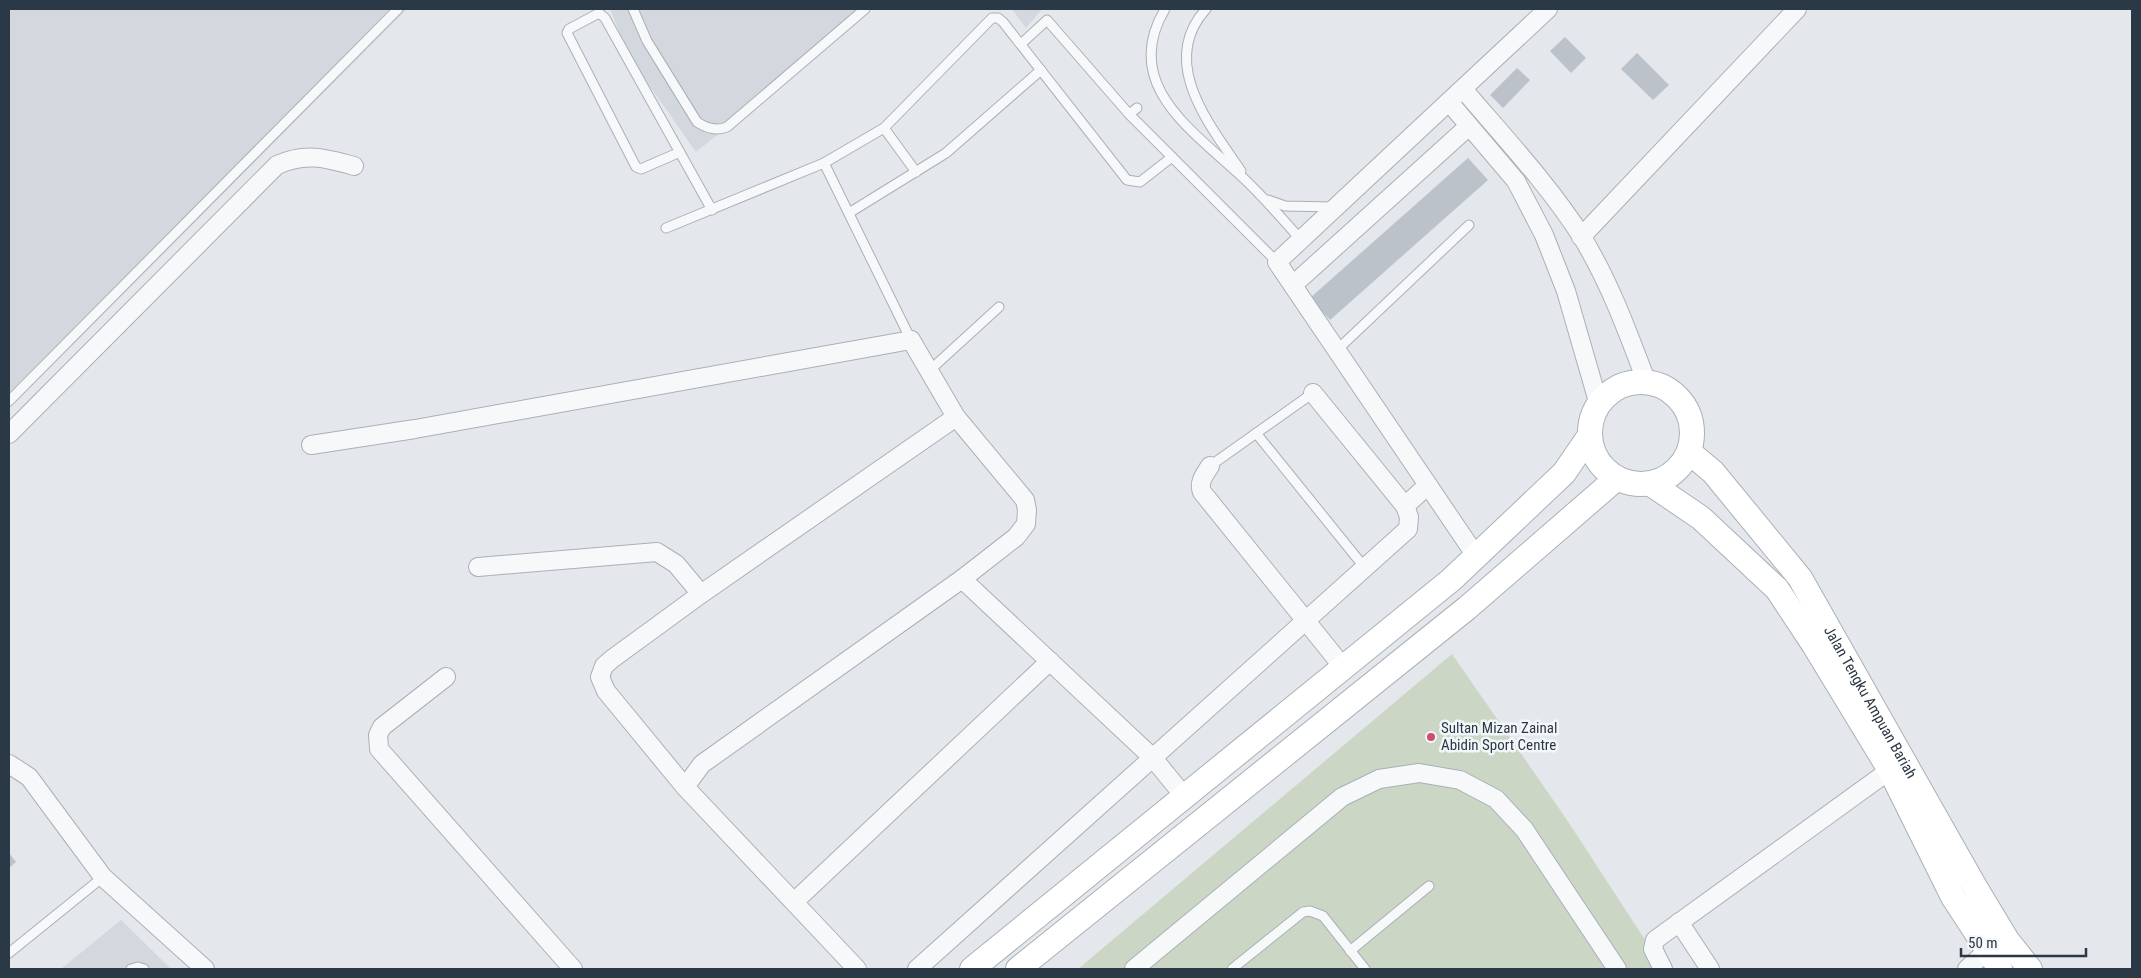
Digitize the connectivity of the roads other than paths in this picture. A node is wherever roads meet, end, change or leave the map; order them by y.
1 (398, 9) edge
2 (633, 9) edge
3 (865, 9) edge
4 (1165, 9) edge
5 (1206, 9) edge
6 (1548, 9) edge
7 (1797, 9) edge
8 (1021, 44) junction
9 (1041, 70) junction
10 (1462, 89) junction
11 (1449, 102) junction
12 (1137, 108) dead end
13 (1128, 114) junction
14 (1469, 126) junction
15 (884, 128) junction
16 (680, 152) junction
17 (1172, 157) junction
18 (824, 163) junction
19 (354, 166) dead end
20 (916, 172) junction
21 (1249, 184) junction
22 (1266, 199) junction
23 (1337, 207) junction
24 (712, 210) junction
25 (849, 213) junction
26 (1469, 224) dead end
27 (666, 228) dead end
28 (1581, 237) junction
29 (1302, 240) junction
30 (1277, 262) junction
31 (1293, 285) junction
32 (999, 307) dead end
33 (910, 340) junction
34 (1337, 350) junction
35 (929, 371) junction
36 (1647, 383) junction
37 (1313, 394) joint
38 (9, 401) edge
39 (1599, 405) junction
40 (956, 417) junction
41 (1256, 433) junction
42 (9, 434) edge
43 (1590, 435) junction
44 (312, 445) dead end
45 (1689, 452) junction
46 (1210, 466) joint
47 (1617, 478) junction
48 (1651, 484) junction
49 (1428, 485) junction
50 (1405, 506) junction
51 (1476, 556) junction
52 (478, 567) dead end
53 (1364, 568) junction
54 (962, 579) junction
55 (701, 594) junction
56 (1305, 621) junction
57 (1050, 661) junction
58 (1343, 667) junction
59 (446, 677) dead end
60 (1153, 758) junction
61 (9, 764) edge
62 (1890, 770) junction
63 (685, 787) junction
64 (1184, 796) junction
65 (103, 877) junction
66 (1429, 886) dead end
67 (794, 902) junction
68 (1678, 922) junction
69 (1350, 950) junction
70 (9, 954) edge
71 (1994, 960) edge
72 (131, 969) edge
73 (144, 969) edge
74 (205, 969) edge
75 (573, 969) edge
76 (857, 969) edge
77 (917, 969) edge
78 (972, 969) edge
79 (1018, 969) edge
80 (1134, 969) edge
81 (1232, 969) edge
82 (1365, 969) edge
83 (1617, 969) edge
84 (1663, 969) edge
85 (1710, 969) edge
86 (1967, 969) edge
87 (2030, 969) edge

1 - 38 lane
2 - 3 lane
4 - 21 lane
5 - 21 lane
6 - 10 street
7 - 28 street
8 - 9 lane
8 - 13 lane
8 - 15 lane
9 - 17 lane
9 - 20 lane
10 - 11 street
10 - 28 street
11 - 14 street
11 - 23 street
12 - 13 lane
13 - 17 lane
14 - 31 street
14 - 39 street
15 - 18 lane
15 - 20 lane
16 - 16 lane
16 - 24 lane
17 - 30 lane
18 - 24 lane
18 - 25 lane
19 - 42 street
20 - 25 lane
21 - 22 lane
22 - 23 lane
22 - 29 lane
23 - 29 street
24 - 27 lane
25 - 33 lane
26 - 34 lane
28 - 36 street
29 - 30 street
30 - 31 street
31 - 34 street
32 - 35 lane
33 - 35 street
33 - 44 street
34 - 49 street
35 - 40 street
36 - 39 main road
36 - 45 main road
37 - 41 lane
37 - 50 street
39 - 43 main road
40 - 54 street
40 - 55 street
41 - 46 lane
41 - 53 lane
43 - 47 main road
43 - 51 main road
45 - 48 main road
45 - 87 main road, Jalan Tengku Ampuan Bariah
46 - 56 street
47 - 48 main road
47 - 79 main road
48 - 62 main road, Jalan Tengku Ampuan Bariah
49 - 50 street
49 - 51 street
50 - 53 street
51 - 58 main road
52 - 55 street
53 - 56 street
54 - 57 street
54 - 63 street
55 - 63 street
56 - 58 street
56 - 60 street
57 - 60 street
57 - 67 street
58 - 64 main road
59 - 75 street
60 - 64 street
60 - 77 street
61 - 65 street
62 - 68 street
62 - 71 main road, Jalan Tengku Ampuan Bariah
63 - 67 street
64 - 78 main road
65 - 70 lane
65 - 74 street
66 - 69 lane
67 - 76 street
68 - 84 street
68 - 85 street
69 - 81 lane
69 - 82 lane
71 - 86 street
72 - 73 lane
80 - 83 street

